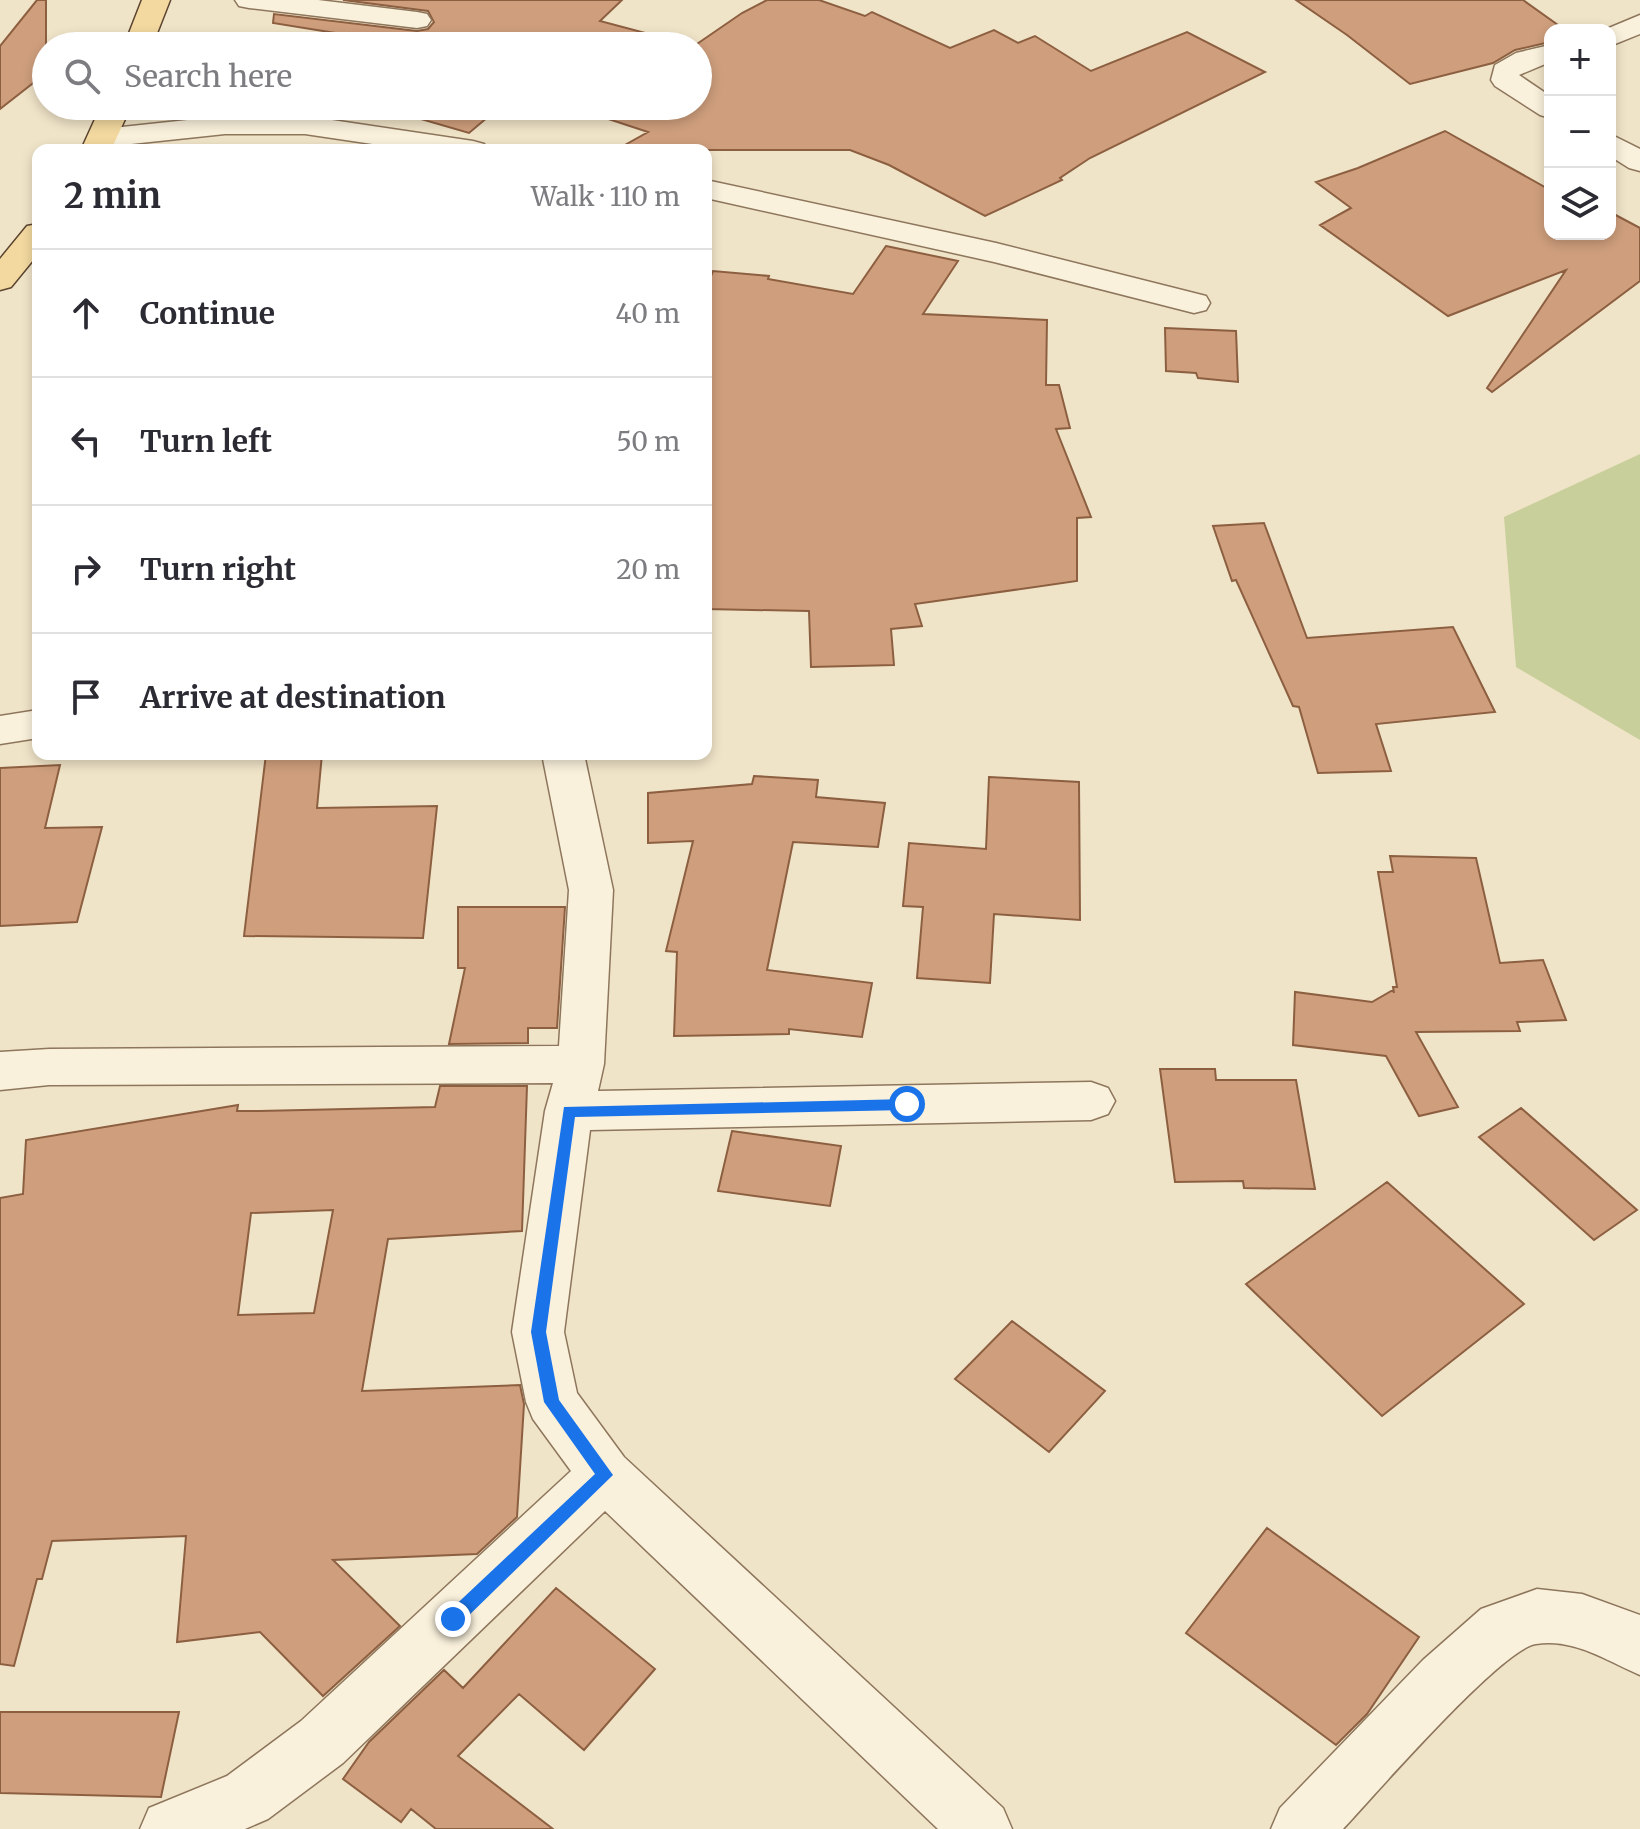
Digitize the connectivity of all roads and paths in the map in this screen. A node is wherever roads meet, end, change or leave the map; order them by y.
1 (156, 0) edge
2 (249, 0) edge
3 (417, 20) dead end
4 (1640, 23) edge
5 (143, 32) edge
6 (1616, 35) edge
7 (1544, 54) edge
8 (1544, 105) edge
9 (110, 120) edge
10 (100, 144) edge
11 (433, 144) edge
12 (1616, 147) edge
13 (1640, 162) edge
14 (712, 190) edge
15 (32, 239) edge
16 (6, 266) edge
17 (1194, 303) dead end
18 (32, 725) edge
19 (0, 730) edge
20 (564, 760) edge
21 (581, 1064) junction
22 (0, 1071) edge
23 (1091, 1101) dead end
24 (569, 1111) junction
25 (605, 1475) junction
26 (1640, 1647) edge
27 (170, 1829) edge
28 (982, 1829) edge
29 (1301, 1829) edge

1 - 5 main road
2 - 3 street
4 - 6 street
7 - 8 street
9 - 10 main road
10 - 11 street
12 - 13 street
14 - 17 street
15 - 16 main road
18 - 19 street
20 - 21 street
21 - 22 street
21 - 24 street
23 - 24 street
24 - 25 street
25 - 27 street
25 - 28 street
26 - 29 street

